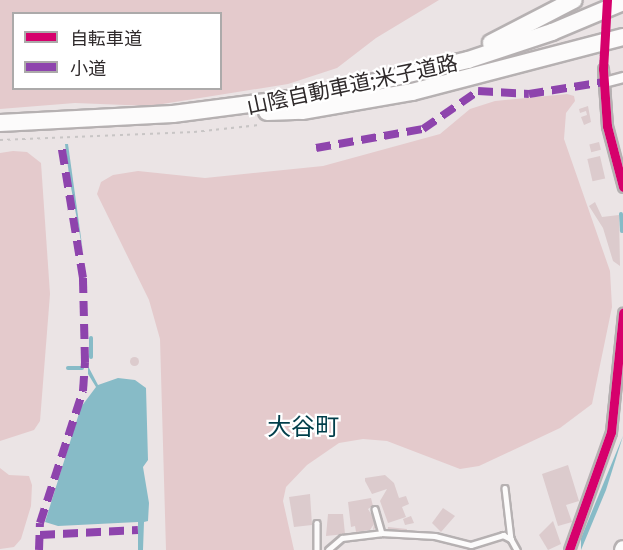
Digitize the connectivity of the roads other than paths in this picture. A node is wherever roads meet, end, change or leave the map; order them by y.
1 (574, 0) edge
2 (623, 2) edge
3 (623, 11) edge
4 (623, 37) edge
5 (603, 69) tunnel mouth
6 (623, 77) edge
7 (604, 82) junction
8 (295, 99) junction
9 (257, 112) junction
10 (0, 123) edge
11 (0, 130) edge
12 (623, 187) edge
13 (623, 313) edge
14 (505, 489) dead end
15 (375, 510) dead end
16 (317, 523) dead end
17 (382, 533) junction
18 (511, 539) junction
19 (317, 550) edge
20 (328, 550) edge
21 (517, 550) edge
22 (569, 550) edge

1 - 8 highway
2 - 8 highway, 山陰自動車道;米子道路
3 - 9 highway, 山陰自動車道;米子道路
4 - 9 highway
5 - 7 street
6 - 7 street
7 - 12 street
8 - 10 highway, 山陰自動車道;米子道路
9 - 11 highway, 山陰自動車道;米子道路
13 - 22 street
14 - 18 lane
15 - 17 lane
16 - 19 lane
17 - 18 lane
17 - 20 lane
18 - 21 lane

